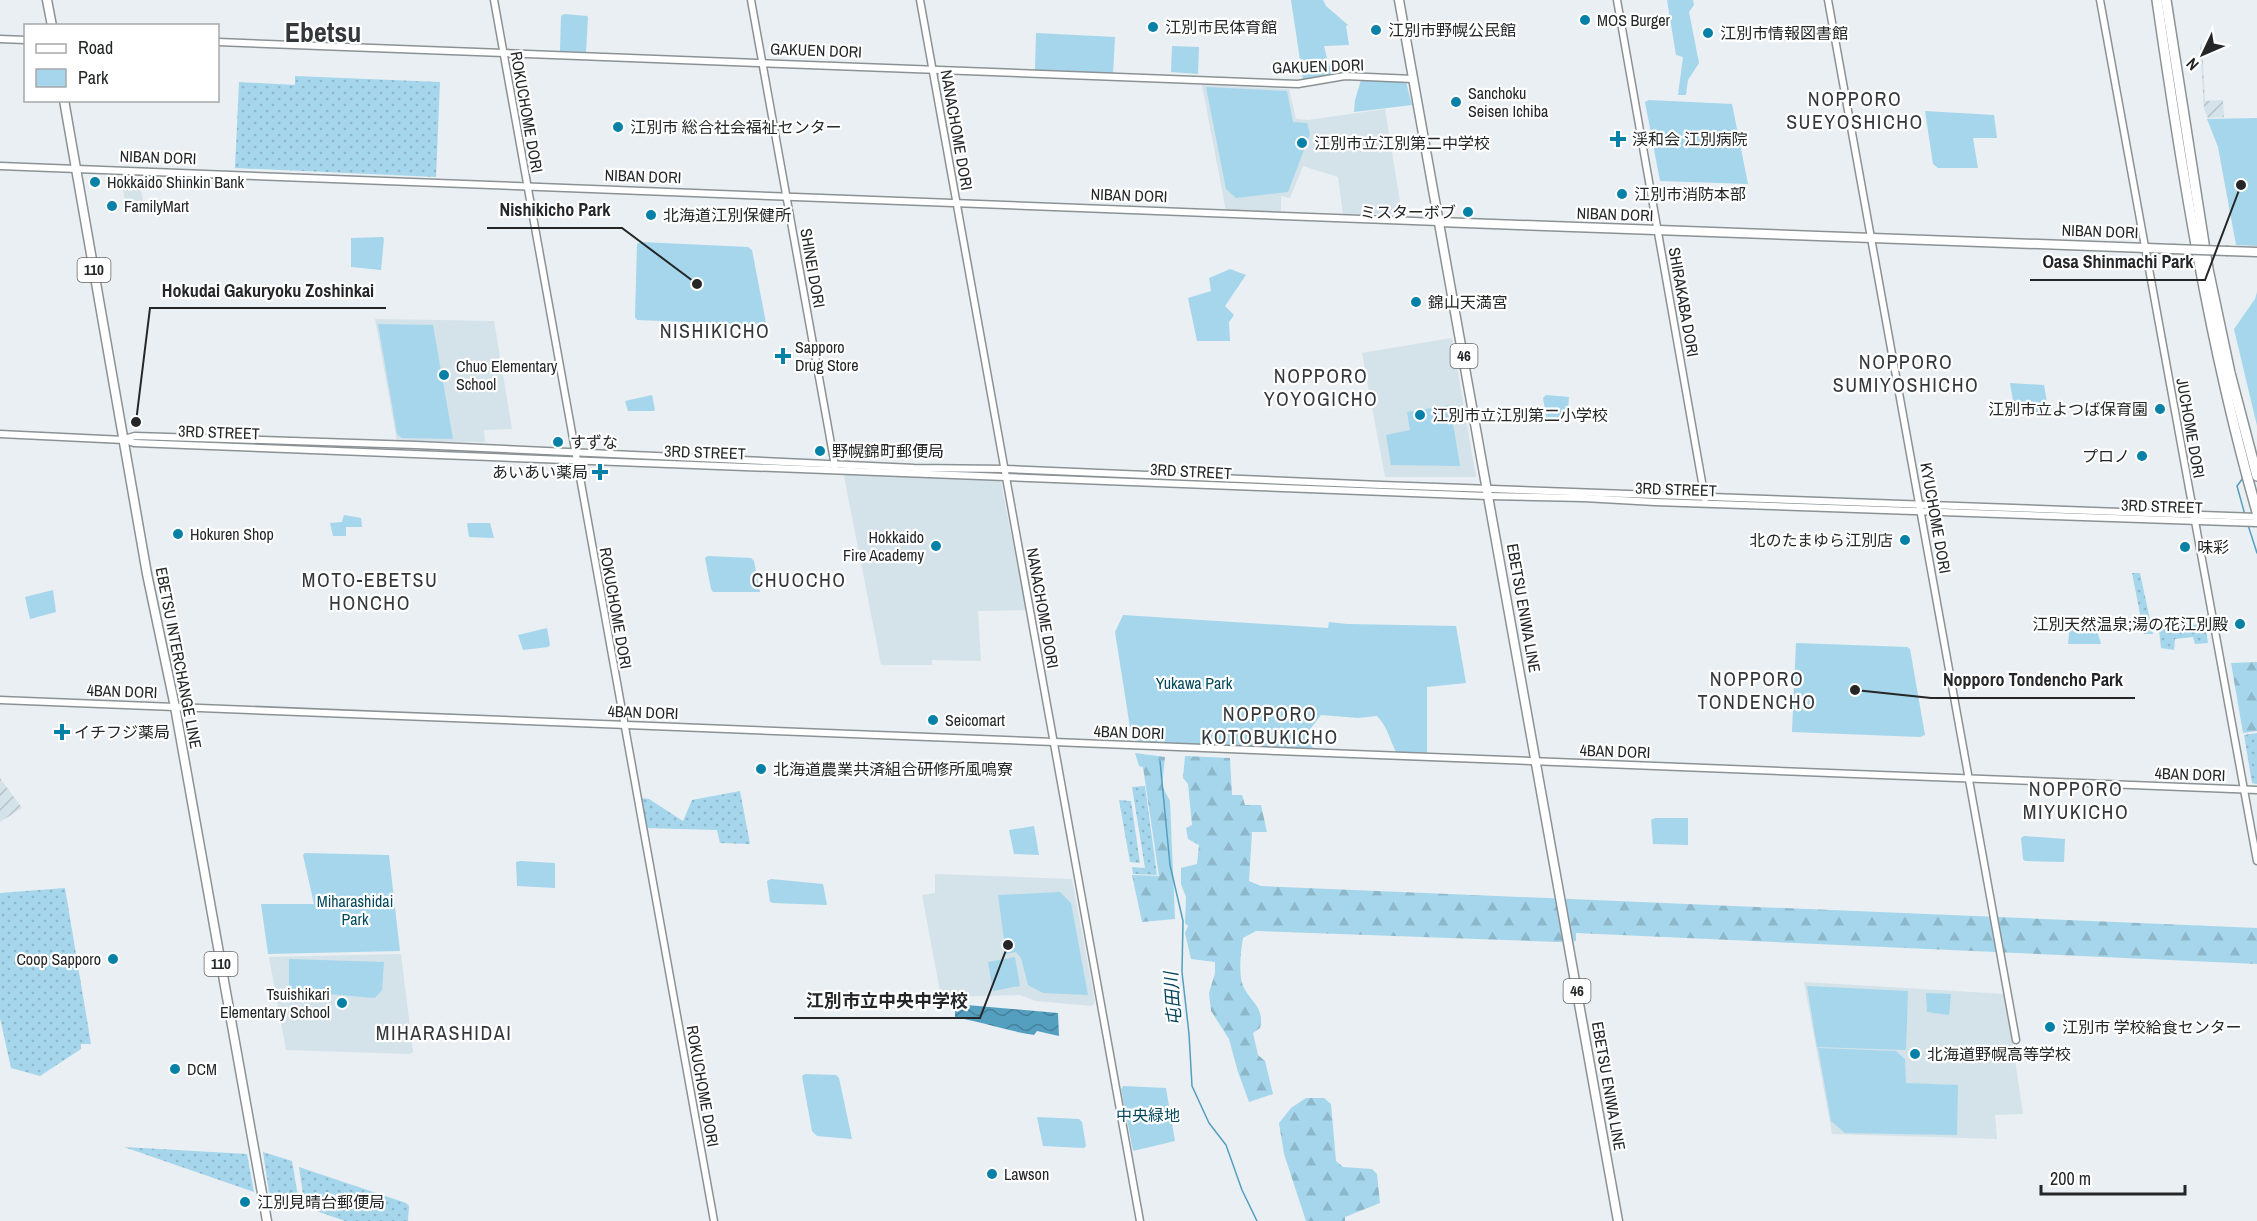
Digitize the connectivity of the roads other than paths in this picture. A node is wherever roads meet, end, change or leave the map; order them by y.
1 (47, 0) edge
2 (494, 0) edge
3 (751, 0) edge
4 (920, 0) edge
5 (1399, 0) edge
6 (1617, 0) edge
7 (1828, 0) edge
8 (2100, 0) edge
9 (2157, 0) edge
10 (2166, 0) edge
11 (52, 24) edge
12 (0, 39) edge
13 (24, 40) edge
14 (219, 42) edge
15 (503, 52) junction
16 (762, 62) junction
17 (932, 69) junction
18 (1413, 79) junction
19 (64, 102) edge
20 (0, 166) edge
21 (76, 169) junction
22 (527, 186) junction
23 (786, 196) junction
24 (956, 203) junction
25 (1439, 222) junction
26 (1658, 230) junction
27 (1871, 238) junction
28 (2145, 248) junction
29 (2257, 252) edge
30 (0, 434) edge
31 (124, 440) junction
32 (575, 456) junction
33 (835, 467) junction
34 (1005, 472) junction
35 (2257, 476) edge
36 (1488, 493) junction
37 (1706, 500) junction
38 (1920, 508) junction
39 (2257, 512) edge
40 (2194, 517) junction
41 (2257, 517) edge
42 (2231, 519) junction
43 (2257, 523) edge
44 (0, 700) edge
45 (175, 707) junction
46 (623, 725) junction
47 (1052, 742) junction
48 (1537, 761) junction
49 (1969, 779) junction
50 (2244, 789) junction
51 (2257, 790) edge
52 (2257, 861) edge
53 (2016, 1040) dead end
54 (267, 1221) edge
55 (714, 1221) edge
56 (1140, 1221) edge
57 (1618, 1221) edge

1 - 11 main road
2 - 15 street, ROKUCHOME DORI
3 - 16 street, SHINEI DORI
4 - 17 street, NANACHOME DORI
5 - 18 main road, EBETSU ENIWA LINE / 46
6 - 26 street, SHIRAKABA DORI
7 - 27 street, KYUCHOME DORI
8 - 28 street, JUCHOME DORI
9 - 39 highway
10 - 35 highway
12 - 13 street
14 - 15 street, GAKUEN DORI
15 - 16 street, GAKUEN DORI
15 - 22 street, ROKUCHOME DORI
16 - 17 street, GAKUEN DORI
16 - 23 street, SHINEI DORI
17 - 18 street, GAKUEN DORI
17 - 24 street, NANACHOME DORI
18 - 25 main road, EBETSU ENIWA LINE / 46
19 - 21 main road, EBETSU INTERCHANGE LINE / 110
20 - 21 street, NIBAN DORI
21 - 22 street, NIBAN DORI
21 - 31 main road, EBETSU INTERCHANGE LINE / 110
22 - 23 street, NIBAN DORI
22 - 32 street, ROKUCHOME DORI
23 - 24 street, NIBAN DORI
23 - 33 street, SHINEI DORI
24 - 25 street, NIBAN DORI
24 - 34 street, NANACHOME DORI
25 - 26 main road, NIBAN DORI
25 - 36 main road, EBETSU ENIWA LINE / 46
26 - 27 main road, NIBAN DORI
26 - 37 street, SHIRAKABA DORI
27 - 28 main road, NIBAN DORI
27 - 38 street, KYUCHOME DORI
28 - 29 main road, NIBAN DORI, bridge
28 - 40 street, JUCHOME DORI
30 - 31 street, 3RD STREET
31 - 32 street, 3RD STREET
31 - 45 main road, EBETSU INTERCHANGE LINE / 110
32 - 33 street, 3RD STREET
32 - 46 street, ROKUCHOME DORI
33 - 34 street, 3RD STREET
34 - 36 street, 3RD STREET
34 - 47 street, NANACHOME DORI
36 - 37 street, 3RD STREET
36 - 48 main road, EBETSU ENIWA LINE / 46
37 - 38 street, 3RD STREET
38 - 40 street, 3RD STREET
38 - 49 street, KYUCHOME DORI
40 - 42 street, 3RD STREET
40 - 50 street, JUCHOME DORI
41 - 42 street, 3RD STREET
42 - 43 street, 3RD STREET
44 - 45 street, 4BAN DORI
45 - 46 street, 4BAN DORI
45 - 54 main road, EBETSU INTERCHANGE LINE / 110
46 - 47 street, 4BAN DORI
46 - 55 street, ROKUCHOME DORI
47 - 48 street, 4BAN DORI
47 - 56 street, NANACHOME DORI
48 - 49 street, 4BAN DORI
48 - 57 main road, EBETSU ENIWA LINE / 46
49 - 50 street, 4BAN DORI
49 - 53 street, KYUCHOME DORI
50 - 51 street, 4BAN DORI
50 - 52 street, JUCHOME DORI

